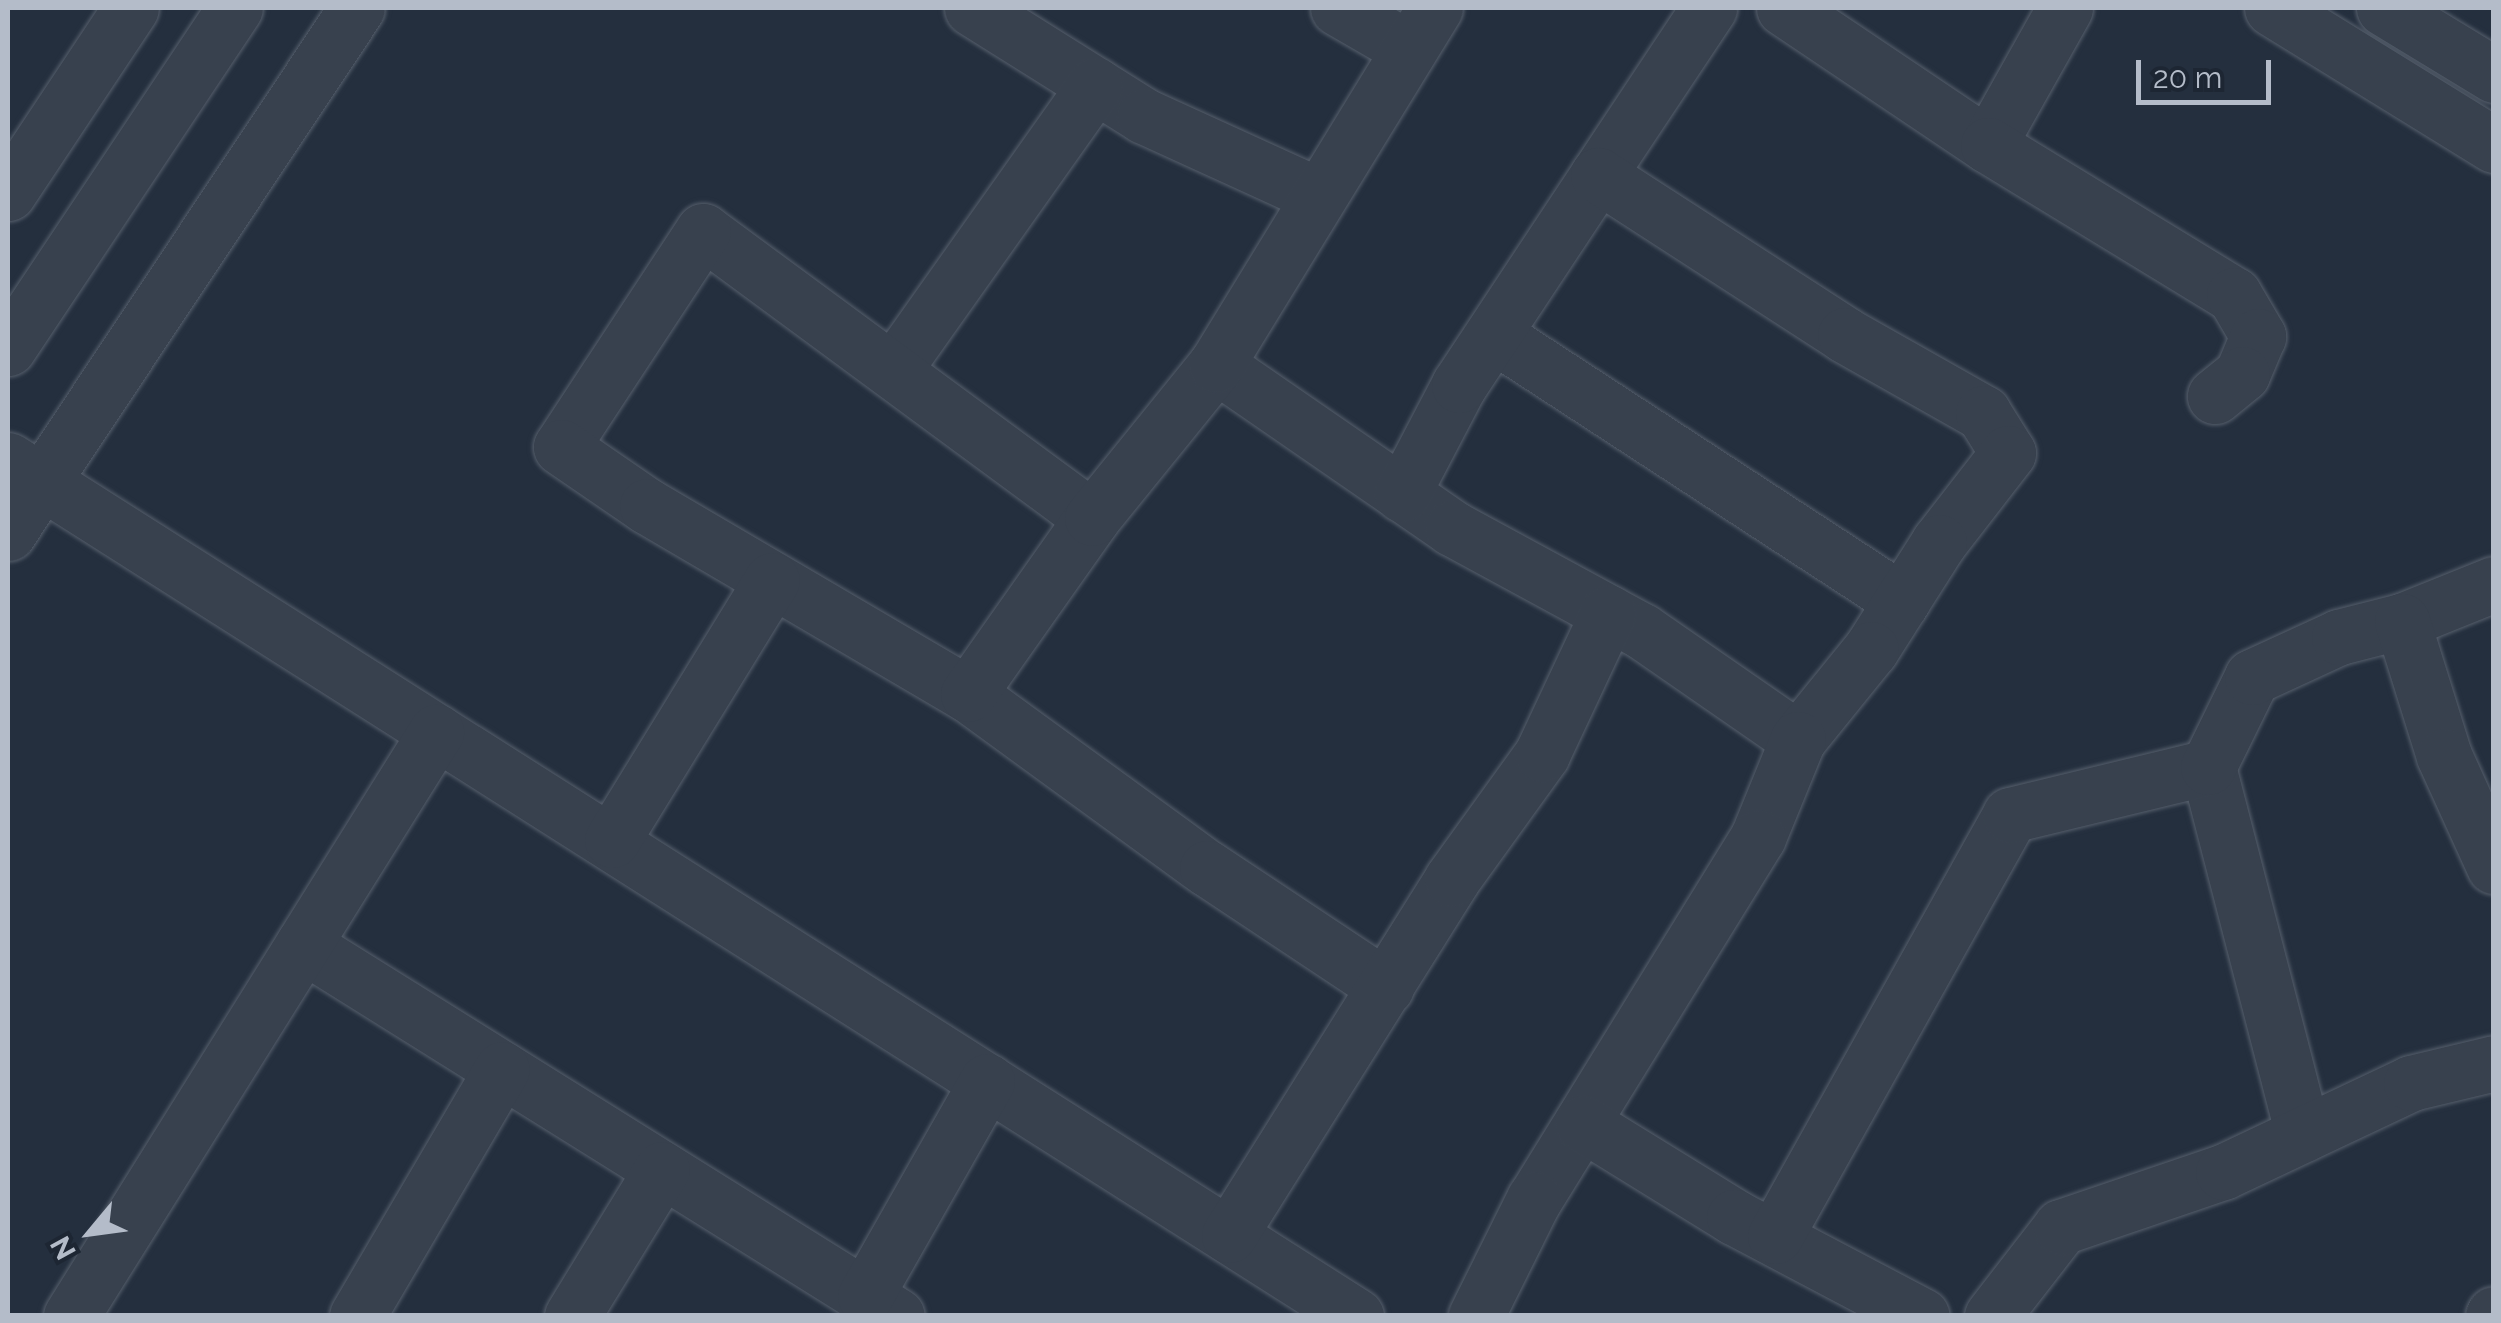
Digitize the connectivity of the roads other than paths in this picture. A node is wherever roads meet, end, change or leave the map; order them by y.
1 (132, 8) edge
2 (235, 8) edge
3 (357, 8) edge
4 (972, 8) edge
5 (1338, 8) edge
6 (1709, 8) edge
7 (1784, 8) edge
8 (2065, 8) edge
9 (2272, 8) edge
10 (2384, 8) edge
11 (1422, 28) edge
12 (2494, 75) edge
13 (1095, 85) junction
14 (1988, 145) junction
15 (2494, 145) edge
16 (1598, 175) junction
17 (8, 193) edge
18 (1316, 194) junction
19 (1494, 335) junction
20 (8, 348) edge
21 (1216, 366) junction
22 (894, 369) junction
23 (2214, 396) dead end
24 (24, 471) edge
25 (1402, 494) junction
26 (1092, 518) junction
27 (8, 533) edge
28 (772, 580) junction
29 (2494, 584) edge
30 (1902, 601) junction
31 (1608, 613) junction
32 (2402, 621) junction
33 (968, 694) junction
34 (436, 732) junction
35 (1798, 739) junction
36 (2208, 766) junction
37 (612, 840) junction
38 (2494, 866) edge
39 (303, 944) junction
40 (1386, 987) junction
41 (2494, 1063) edge
42 (502, 1069) junction
43 (987, 1082) junction
44 (1582, 1123) junction
45 (2303, 1134) junction
46 (662, 1168) junction
47 (1228, 1234) junction
48 (1775, 1236) junction
49 (881, 1306) edge
50 (71, 1316) edge
51 (357, 1316) edge
52 (572, 1316) edge
53 (1356, 1316) edge
54 (1476, 1316) edge
55 (1922, 1316) edge
56 (1992, 1316) edge

1 - 17 street
2 - 20 street
3 - 24 street
4 - 13 street
5 - 11 street
6 - 16 street
7 - 14 street
8 - 14 street
9 - 15 street
10 - 12 street
11 - 18 street
13 - 18 street
13 - 22 street
14 - 23 street
16 - 19 street
16 - 30 street
18 - 21 street
19 - 25 street
19 - 30 street
21 - 25 street
21 - 26 street
22 - 26 street
22 - 28 street
24 - 27 street
24 - 34 street
25 - 31 street
26 - 33 street
28 - 33 street
28 - 37 street
29 - 32 street
30 - 35 street
31 - 35 street
31 - 40 street
32 - 36 street
32 - 38 street
33 - 40 street
34 - 37 street
34 - 39 street
35 - 44 street
36 - 45 street
36 - 48 street
37 - 43 street
39 - 42 street
39 - 50 street
40 - 47 street
41 - 45 street
42 - 46 street
42 - 51 street
43 - 47 street
43 - 49 street
44 - 48 street
44 - 54 street
45 - 56 street
46 - 49 street
46 - 52 street
47 - 53 street
48 - 55 street

